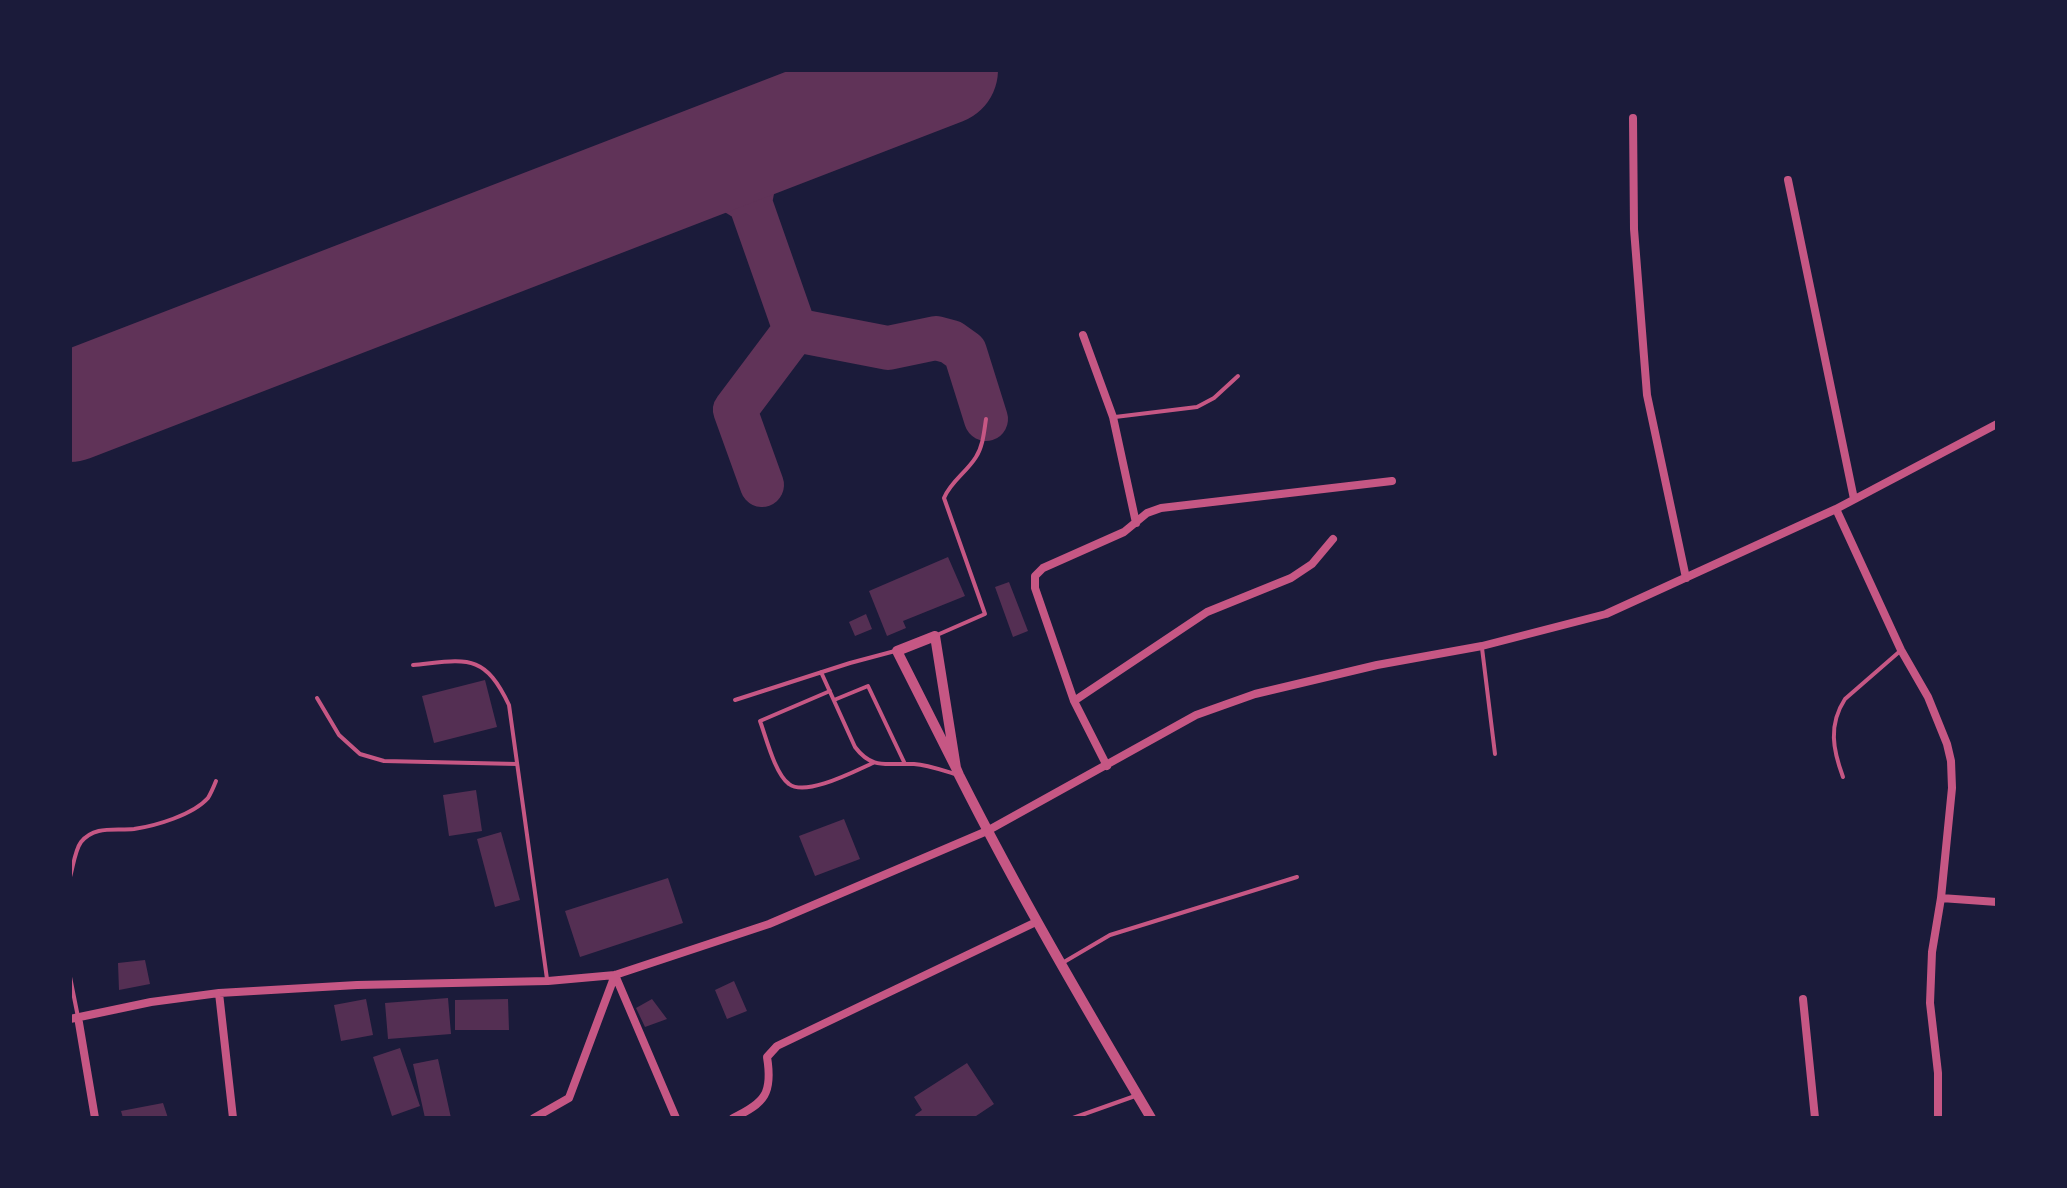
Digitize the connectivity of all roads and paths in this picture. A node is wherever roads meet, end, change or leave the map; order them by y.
1 (1633, 118) dead end
2 (1788, 180) dead end
3 (1083, 335) dead end
4 (1238, 376) dead end
5 (1113, 417) junction
6 (986, 419) dead end
7 (1997, 424) edge
8 (1392, 481) dead end
9 (1854, 499) junction
10 (1836, 509) junction
11 (1136, 523) junction
12 (1333, 539) dead end
13 (1686, 578) junction
14 (935, 636) junction
15 (1482, 646) junction
16 (1901, 650) junction
17 (897, 651) junction
18 (413, 665) dead end
19 (821, 672) junction
20 (830, 691) junction
21 (317, 698) dead end
22 (735, 700) dead end
23 (834, 700) junction
24 (1074, 701) junction
25 (1495, 754) dead end
26 (873, 763) junction
27 (517, 764) junction
28 (905, 764) junction
29 (1107, 766) junction
30 (957, 772) junction
31 (1843, 777) dead end
32 (216, 781) dead end
33 (987, 831) junction
34 (70, 877) edge
35 (1297, 877) dead end
36 (1941, 898) junction
37 (1997, 902) edge
38 (1036, 922) junction
39 (1060, 964) junction
40 (615, 975) junction
41 (70, 977) edge
42 (548, 981) junction
43 (219, 993) junction
44 (1803, 999) dead end
45 (74, 1018) edge
46 (1137, 1095) junction
47 (95, 1118) edge
48 (233, 1118) edge
49 (534, 1118) edge
50 (676, 1118) edge
51 (733, 1118) edge
52 (1073, 1118) edge
53 (1151, 1118) edge
54 (1815, 1118) edge
55 (1938, 1118) edge

1 - 13 street
2 - 9 street
3 - 5 street
4 - 5 lane
5 - 11 street
6 - 14 lane
7 - 9 street
8 - 11 street
9 - 10 street
10 - 13 street
10 - 16 street
11 - 24 street
12 - 24 street
13 - 15 street
14 - 17 street
14 - 30 street
15 - 25 lane
15 - 29 street
16 - 31 lane
16 - 36 street
17 - 19 lane
17 - 30 street
18 - 27 lane
19 - 20 lane
19 - 22 lane
20 - 23 lane
20 - 26 lane
21 - 27 lane
23 - 26 lane
23 - 28 lane
24 - 29 street
26 - 28 lane
27 - 42 lane
28 - 30 lane
29 - 33 street
30 - 33 street
32 - 34 lane
33 - 38 street
33 - 40 street
35 - 39 lane
36 - 37 street
36 - 55 street
38 - 39 street
38 - 51 street
39 - 46 street
40 - 42 street
40 - 49 street
40 - 50 street
41 - 45 lane
42 - 43 street
43 - 45 street
43 - 48 street
44 - 54 street
45 - 47 street
46 - 52 lane
46 - 53 street

